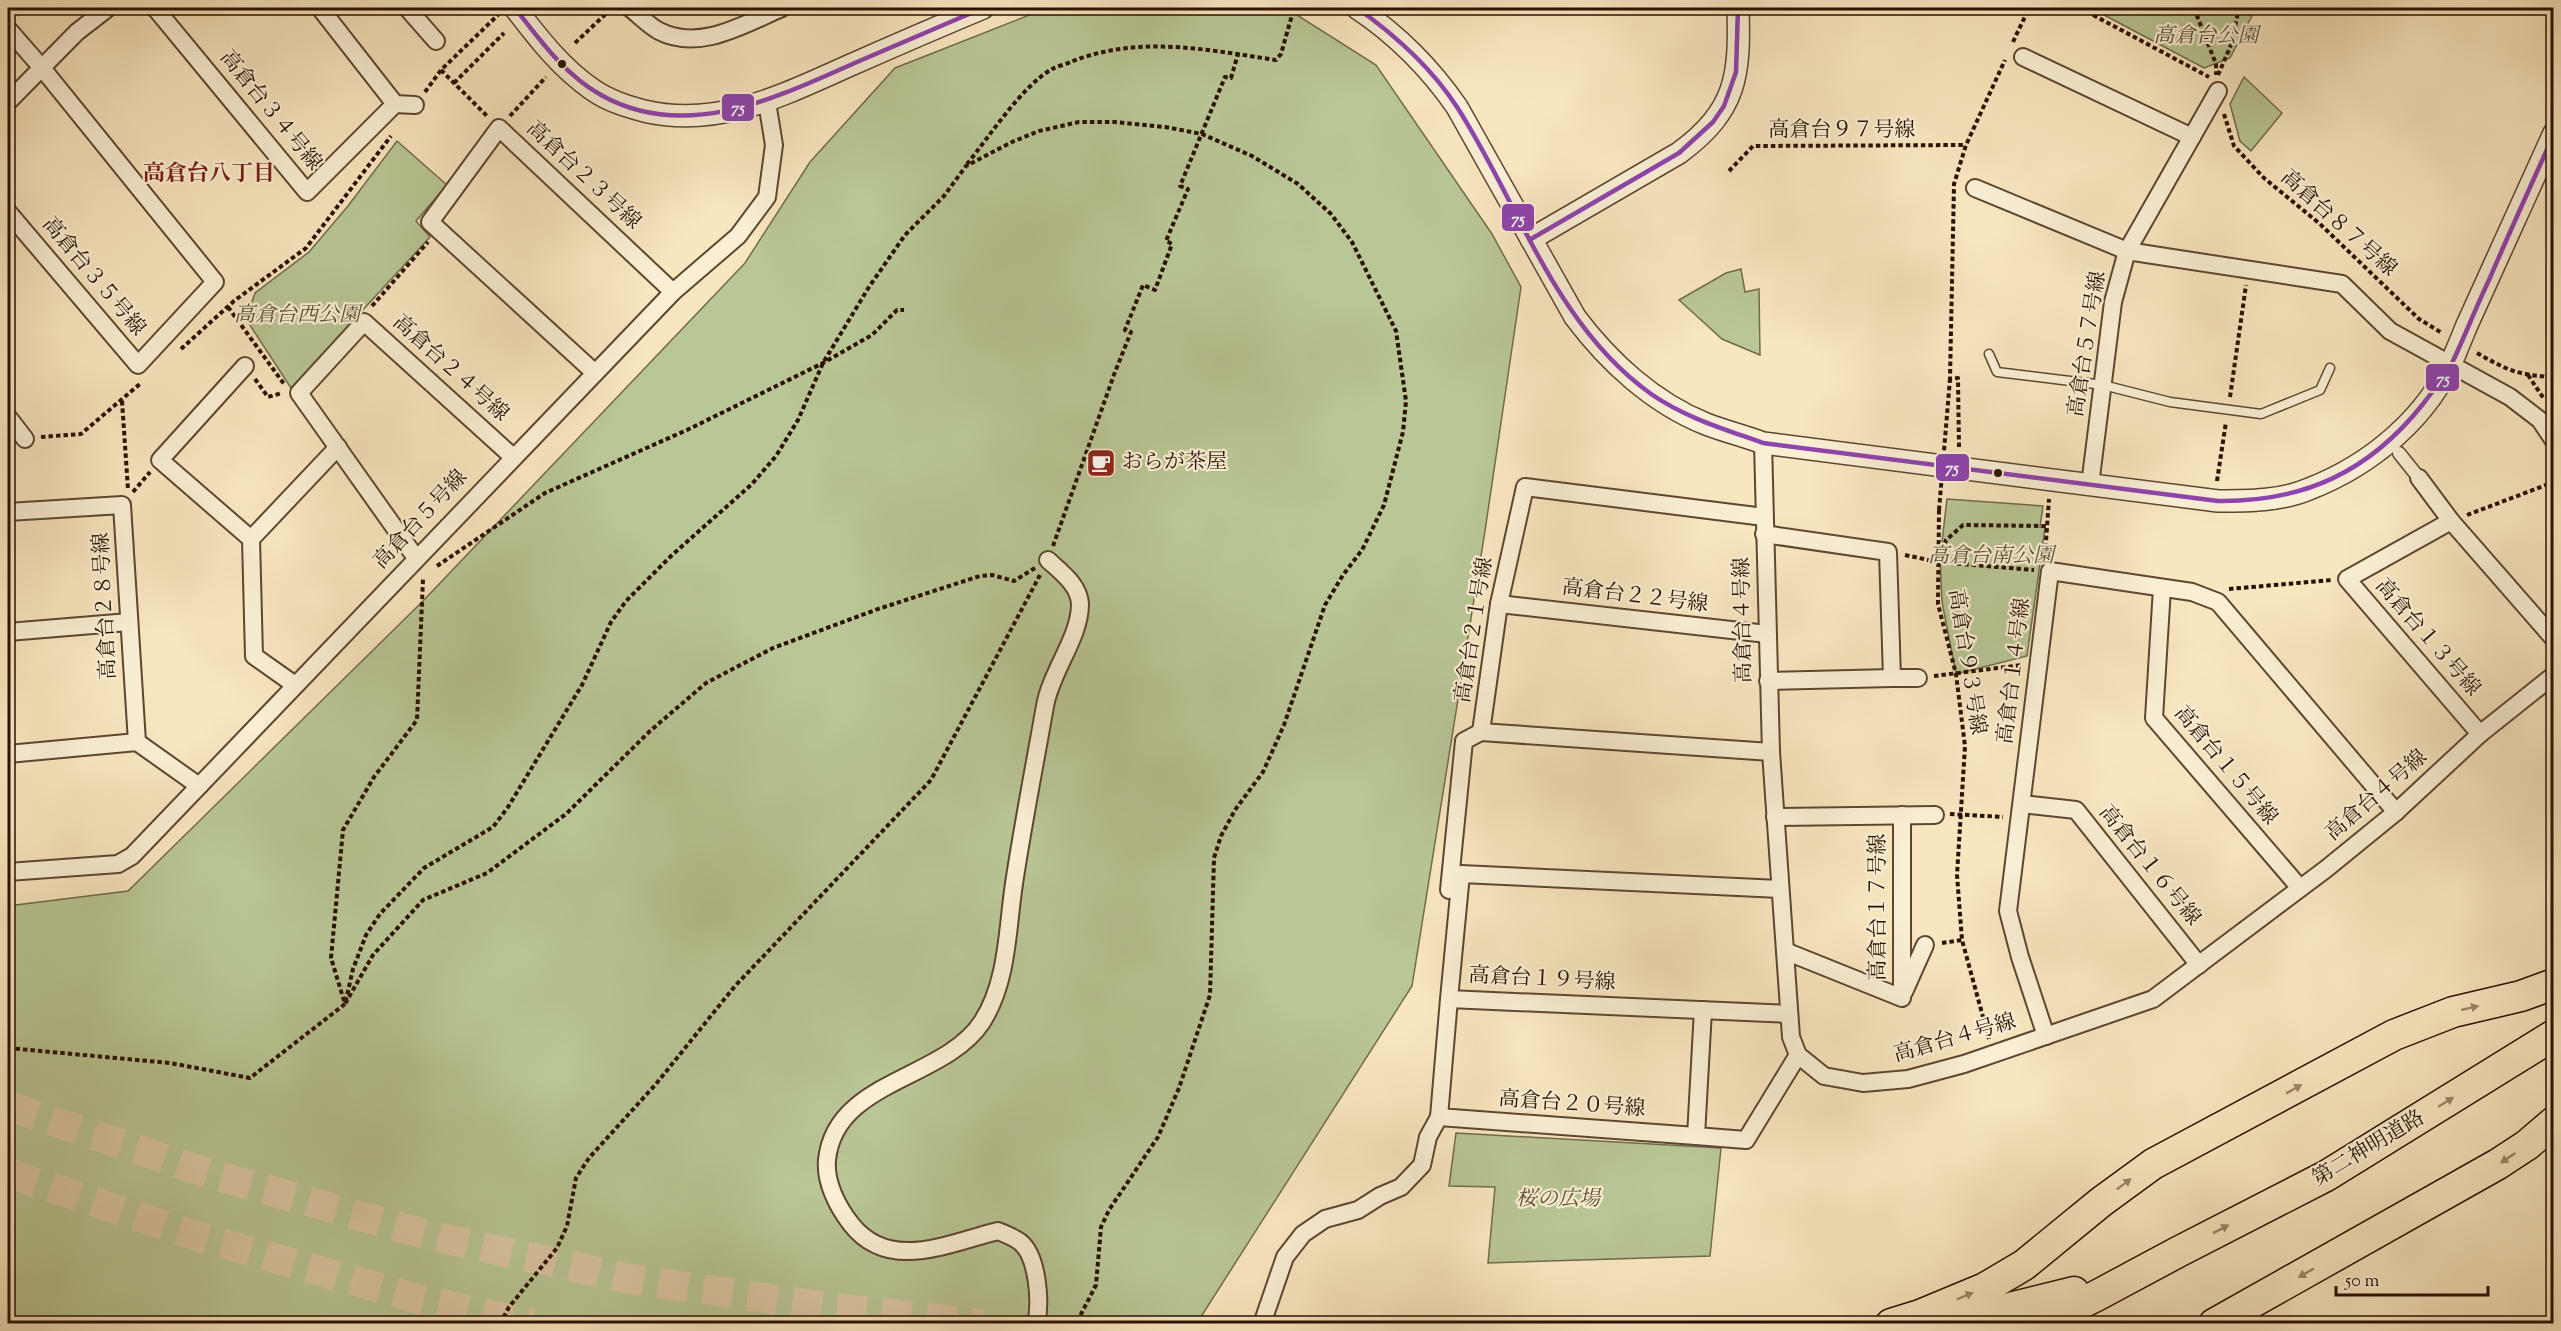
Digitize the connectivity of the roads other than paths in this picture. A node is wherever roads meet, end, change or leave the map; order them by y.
1 (108, 8) edge
2 (155, 8) edge
3 (320, 8) edge
4 (407, 8) edge
5 (515, 8) edge
6 (630, 8) edge
7 (782, 8) edge
8 (983, 8) edge
9 (1357, 8) edge
10 (1738, 8) edge
11 (8, 29) edge
12 (436, 40) dead end
13 (2023, 57) dead end
14 (42, 68) junction
15 (2217, 86) road end
16 (8, 102) edge
17 (767, 102) junction
18 (395, 104) junction
19 (415, 105) road end
20 (2553, 133) edge
21 (2192, 137) junction
22 (1975, 188) dead end
23 (8, 212) edge
24 (1531, 239) junction
25 (2127, 251) junction
26 (673, 292) junction
27 (2456, 351) junction
28 (1989, 354) dead end
29 (245, 366) road end
30 (2330, 368) dead end
31 (595, 373) junction
32 (2103, 385) junction
33 (8, 417) edge
34 (25, 439) road end
35 (2553, 441) edge
36 (1763, 443) junction
37 (338, 447) junction
38 (2399, 453) dead end
39 (513, 457) junction
40 (2419, 478) joint
41 (2090, 484) junction
42 (8, 512) edge
43 (1764, 517) junction
44 (2451, 521) junction
45 (1764, 534) junction
46 (251, 539) junction
47 (416, 558) junction
48 (1048, 560) road end
49 (2162, 588) junction
50 (1499, 604) junction
51 (129, 622) junction
52 (8, 632) edge
53 (1767, 634) junction
54 (2553, 639) edge
55 (2553, 675) edge
56 (1892, 678) junction
57 (1918, 678) dead end
58 (1768, 681) junction
59 (295, 685) junction
60 (1481, 732) junction
61 (2480, 734) junction
62 (137, 742) junction
63 (1771, 752) junction
64 (8, 753) edge
65 (199, 786) junction
66 (2021, 811) junction
67 (2396, 812) junction
68 (1902, 815) junction
69 (1935, 815) dead end
70 (1775, 817) junction
71 (8, 872) edge
72 (2300, 888) junction
73 (1780, 889) junction
74 (1457, 913) junction
75 (1925, 945) dead end
76 (1785, 951) junction
77 (2199, 965) junction
78 (2553, 984) edge
79 (1902, 998) junction
80 (1449, 999) junction
81 (1703, 1010) junction
82 (1789, 1014) junction
83 (2553, 1035) edge
84 (2046, 1036) junction
85 (1798, 1055) junction
86 (1439, 1118) junction
87 (2553, 1122) edge
88 (1696, 1136) junction
89 (2178, 1252) junction
90 (1036, 1323) edge
91 (1262, 1323) edge
92 (1891, 1323) edge
93 (1946, 1323) edge
94 (2039, 1323) edge
95 (2214, 1323) edge

1 - 14 street
2 - 18 street, 高倉台３４号線
3 - 18 street
4 - 12 street
5 - 17 street
6 - 7 street
8 - 17 street
9 - 24 street
10 - 24 street
11 - 14 street, 高倉台３５号線
13 - 21 street
14 - 16 street
14 - 23 street, 高倉台３５号線
15 - 21 street, 高倉台５７号線
17 - 26 street, 高倉台５号線
18 - 19 street
20 - 27 street, bridge
21 - 25 street, 高倉台５７号線
22 - 25 street
24 - 36 street
25 - 27 street
25 - 32 street, 高倉台５７号線
26 - 31 street, 高倉台５号線
26 - 31 street, 高倉台２３号線
27 - 35 street
27 - 41 street
28 - 32 lane
29 - 46 street
30 - 32 lane
31 - 39 street, 高倉台５号線
32 - 41 street, 高倉台５７号線
33 - 34 street
36 - 41 street
36 - 43 street, 高倉台４号線
37 - 39 street, 高倉台２４号線
37 - 46 street
37 - 47 street, 高倉台２４号線
38 - 40 street
39 - 47 street, 高倉台５号線
40 - 44 street
42 - 51 street, 高倉台２８号線
43 - 45 street, 高倉台４号線
43 - 50 street, 高倉台２１号線
44 - 54 street
44 - 61 street, 高倉台１３号線
45 - 53 street, 高倉台４号線
45 - 56 street
46 - 59 street
47 - 59 street, 高倉台５号線
48 - 90 street
49 - 66 street, 高倉台１４号線
49 - 67 street, 高倉台１４号線
49 - 72 street, 高倉台１５号線
50 - 53 street, 高倉台２２号線
50 - 60 street, 高倉台２１号線
51 - 52 street
51 - 62 street, 高倉台２８号線
53 - 58 street, 高倉台４号線
55 - 61 street, 高倉台４号線
56 - 57 street
56 - 58 street
58 - 63 street, 高倉台４号線
59 - 65 street, 高倉台５号線
60 - 63 street, 高倉台２１号線
60 - 74 street
61 - 67 street, 高倉台４号線
62 - 64 street
62 - 65 street
63 - 70 street, 高倉台４号線
65 - 71 street, 高倉台５号線
66 - 77 street, 高倉台１６号線
66 - 84 street, 高倉台１４号線
67 - 72 street, 高倉台４号線
68 - 69 street, 高倉台１７号線
68 - 70 street, 高倉台１７号線
68 - 79 street, 高倉台１７号線
70 - 73 street, 高倉台４号線
72 - 77 street, 高倉台４号線
73 - 74 street, 高倉台１９号線
73 - 76 street, 高倉台４号線
74 - 80 street, 高倉台１９号線
75 - 79 street, 高倉台１７号線
76 - 79 street, 高倉台１７号線
76 - 82 street, 高倉台４号線
77 - 84 street, 高倉台４号線
92 -> 78 highway
80 - 81 street, 高倉台１９号線
80 - 86 street
81 - 82 street, 高倉台１９号線
81 - 88 street
82 - 85 street, 高倉台４号線
89 -> 83 highway, 第二神明道路
84 - 85 street, 高倉台４号線
85 - 88 street, 高倉台２０号線
86 - 88 street, 高倉台２０号線
86 - 91 street
87 -> 95 highway
89 - 93 highway, 第二神明道路
89 - 94 highway, 第二神明道路

